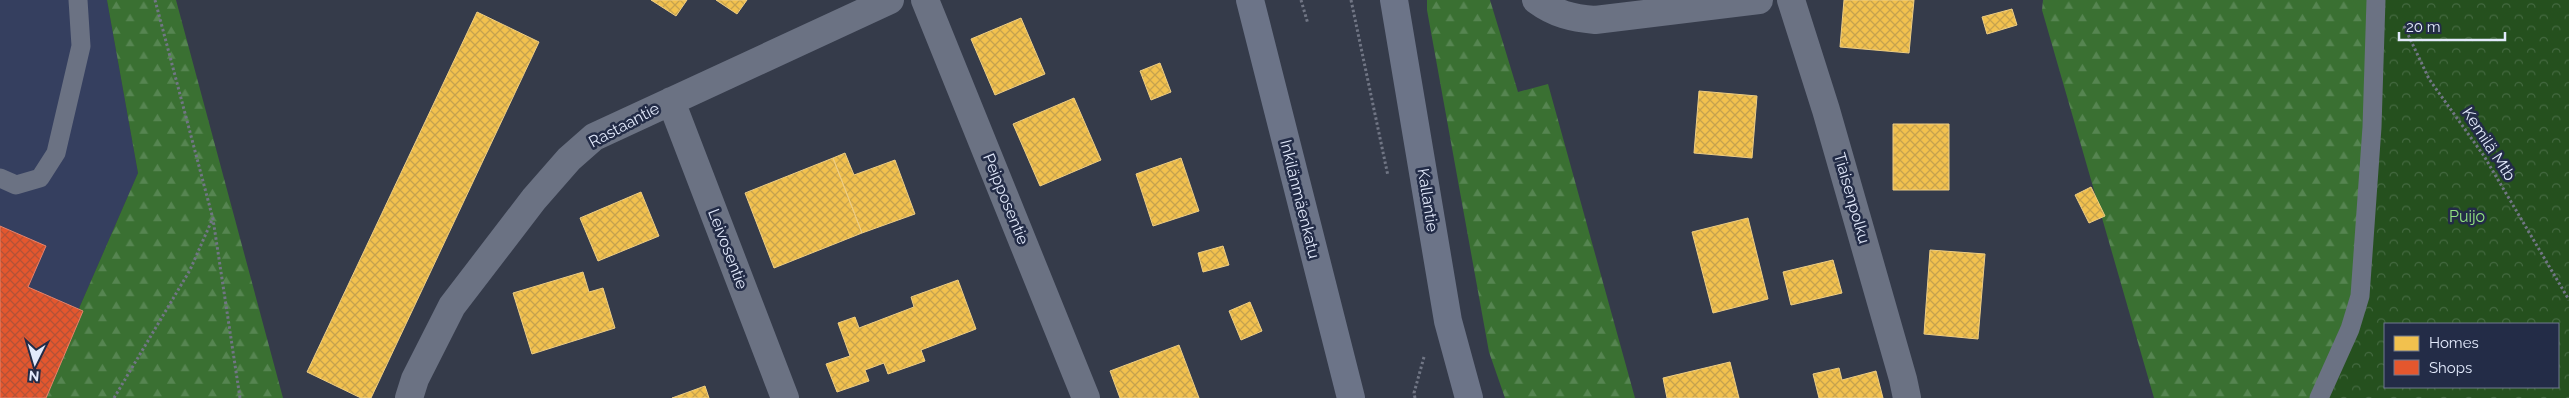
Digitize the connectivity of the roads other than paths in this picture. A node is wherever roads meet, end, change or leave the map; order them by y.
1 (78, 0) edge
2 (925, 0) edge
3 (1250, 0) edge
4 (1394, 0) edge
5 (1536, 0) edge
6 (1759, 0) edge
7 (1791, 0) edge
8 (2376, 0) edge
9 (883, 1) edge
10 (671, 101) junction
11 (0, 178) edge
12 (409, 398) edge
13 (784, 398) edge
14 (1086, 398) edge
15 (1351, 398) edge
16 (1469, 398) edge
17 (1907, 398) edge
18 (2319, 398) edge

1 - 11 lane
2 - 14 street, Peipposentie
3 - 15 street, Inkilänmäenkatu
4 - 16 street, Kallantie
5 - 6 street
7 - 17 street, Tiaisenpolku
8 - 18 lane
9 - 10 street, Rastaantie
10 - 12 street, Rastaantie
10 - 13 street, Leivosentie

